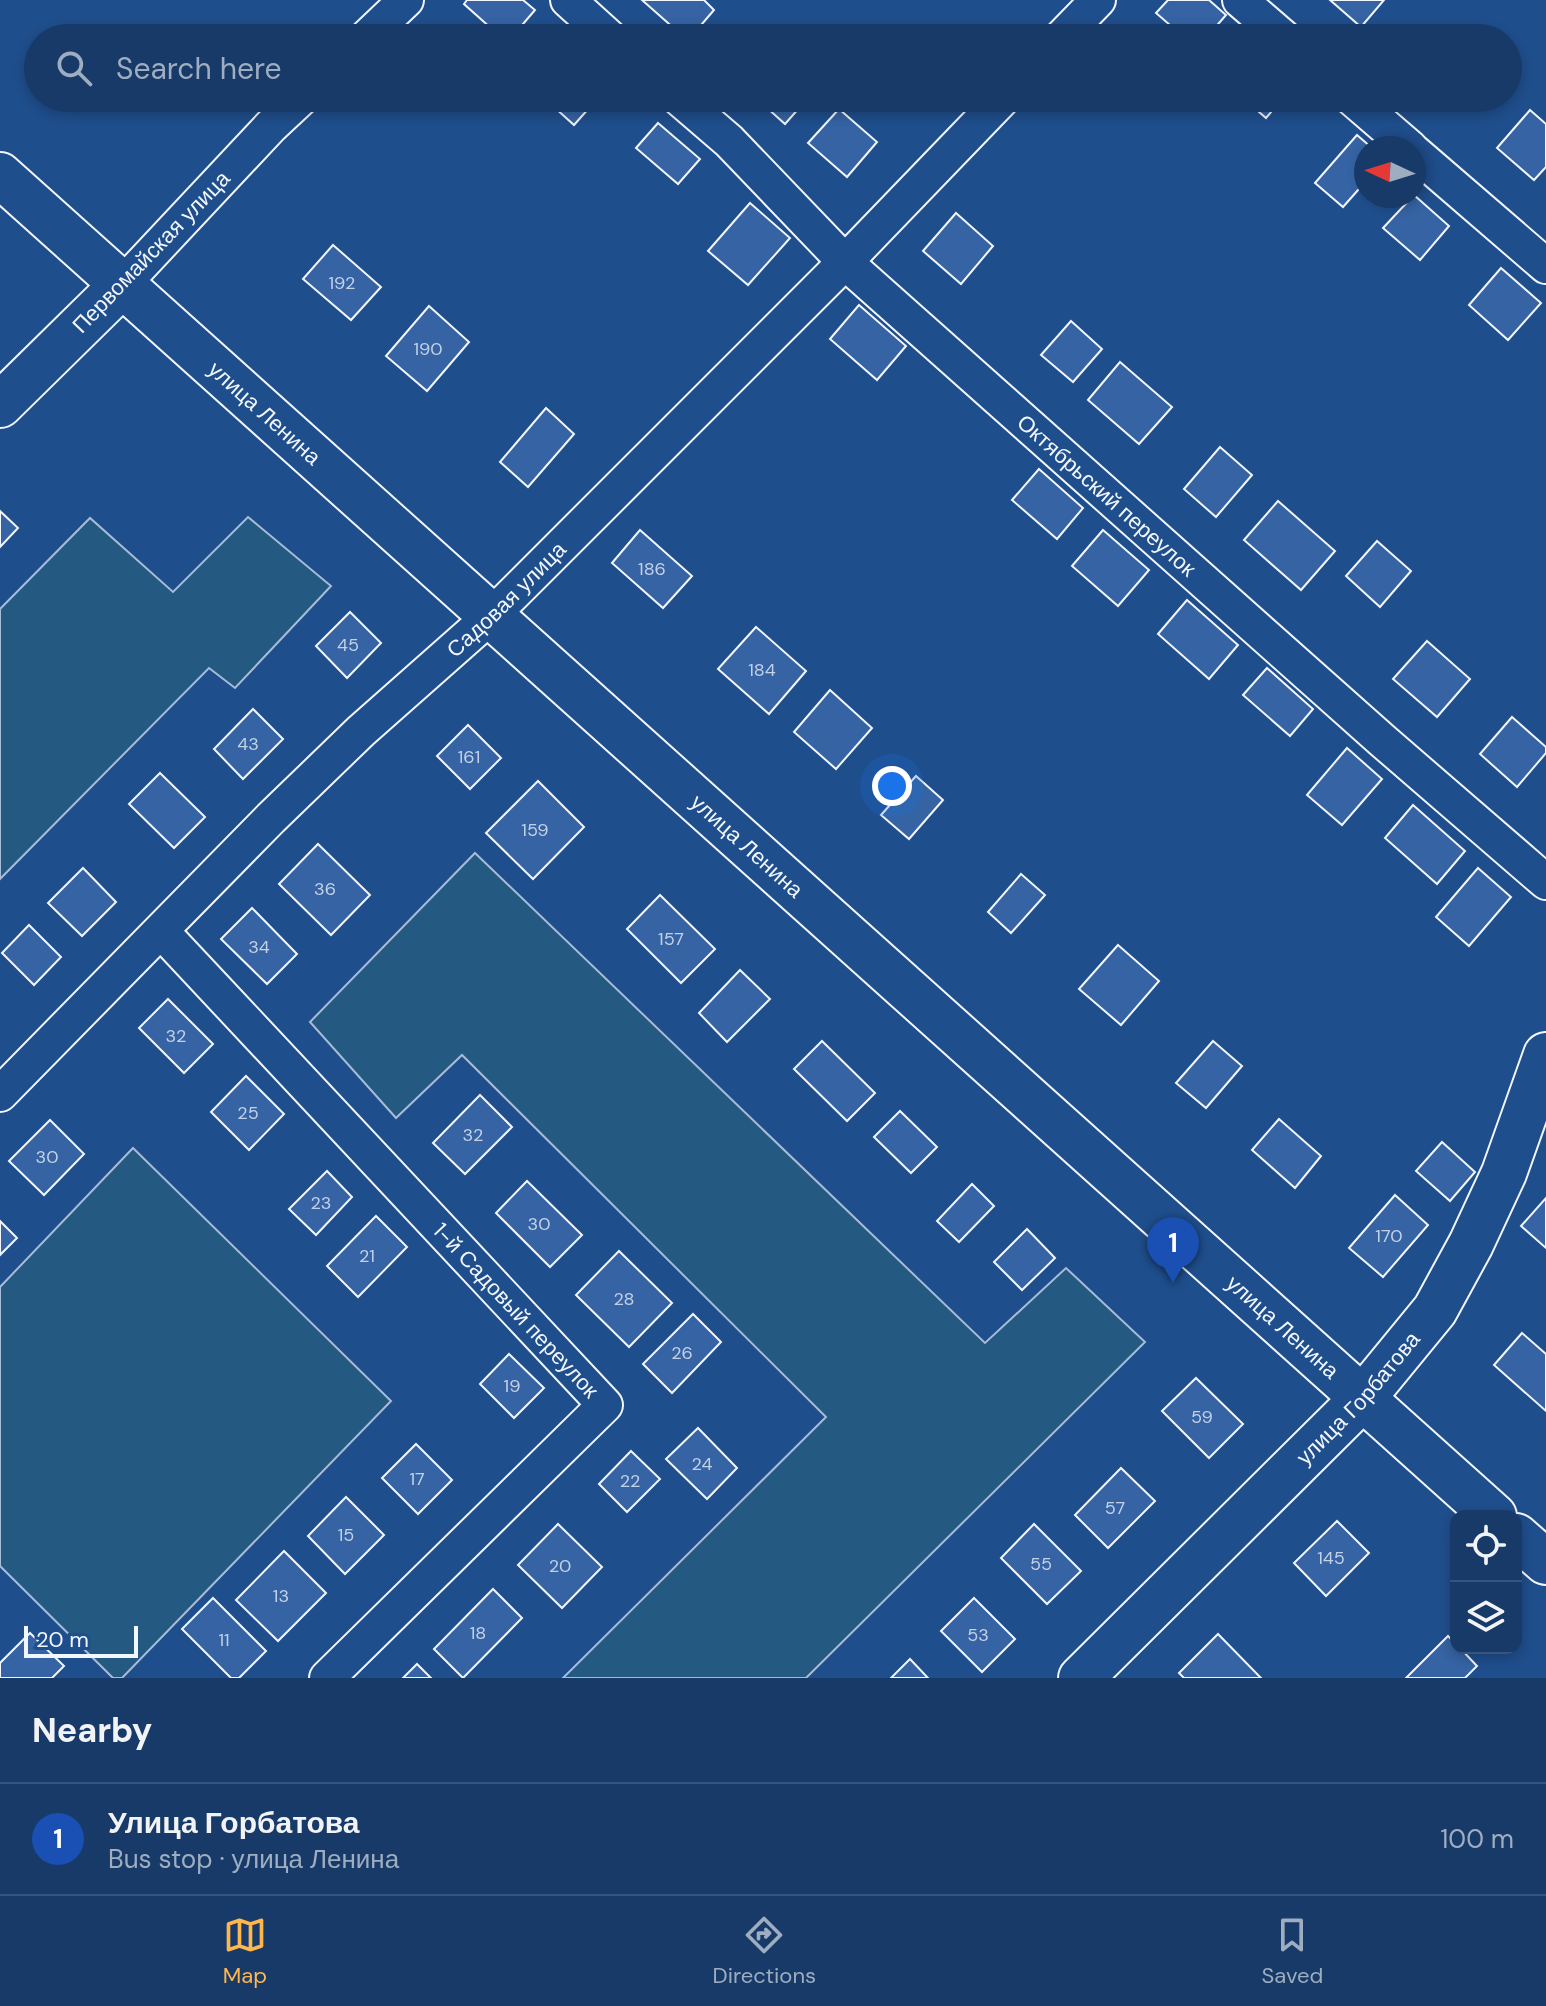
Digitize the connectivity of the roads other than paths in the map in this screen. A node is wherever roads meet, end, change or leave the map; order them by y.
1 (406, 0) edge
2 (568, 0) edge
3 (1098, 0) edge
4 (1240, 0) edge
5 (381, 24) edge
6 (595, 24) edge
7 (1075, 24) edge
8 (1268, 24) edge
9 (286, 112) edge
10 (695, 112) edge
11 (990, 112) edge
12 (1368, 112) edge
13 (1396, 136) edge
14 (1426, 162) edge
15 (0, 175) edge
16 (845, 262) junction
17 (1546, 266) edge
18 (121, 286) junction
19 (0, 405) edge
20 (491, 616) junction
21 (1546, 882) edge
22 (162, 932) junction
23 (1546, 1055) edge
24 (0, 1094) edge
25 (1362, 1399) junction
26 (1487, 1510) edge
27 (1522, 1541) edge
28 (1546, 1562) edge
29 (327, 1678) edge
30 (1081, 1678) edge

1 - 5 street
2 - 6 street
3 - 7 street
4 - 8 street
9 - 18 street, Первомайская улица
10 - 16 street, Октябрьский переулок
11 - 16 street, Садовая улица
12 - 13 street
14 - 17 street
15 - 18 main road, улица Ленина
16 - 20 street, Садовая улица
16 - 21 street, Октябрьский переулок
18 - 19 main road, Первомайская улица
18 - 20 main road, улица Ленина
20 - 22 street, Садовая улица
20 - 25 main road, улица Ленина
22 - 24 street, Садовая улица
22 - 29 street, 1-й Садовый переулок
23 - 25 main road, улица Горбатова
25 - 26 main road, улица Ленина
25 - 30 main road, улица Горбатова
27 - 28 main road

